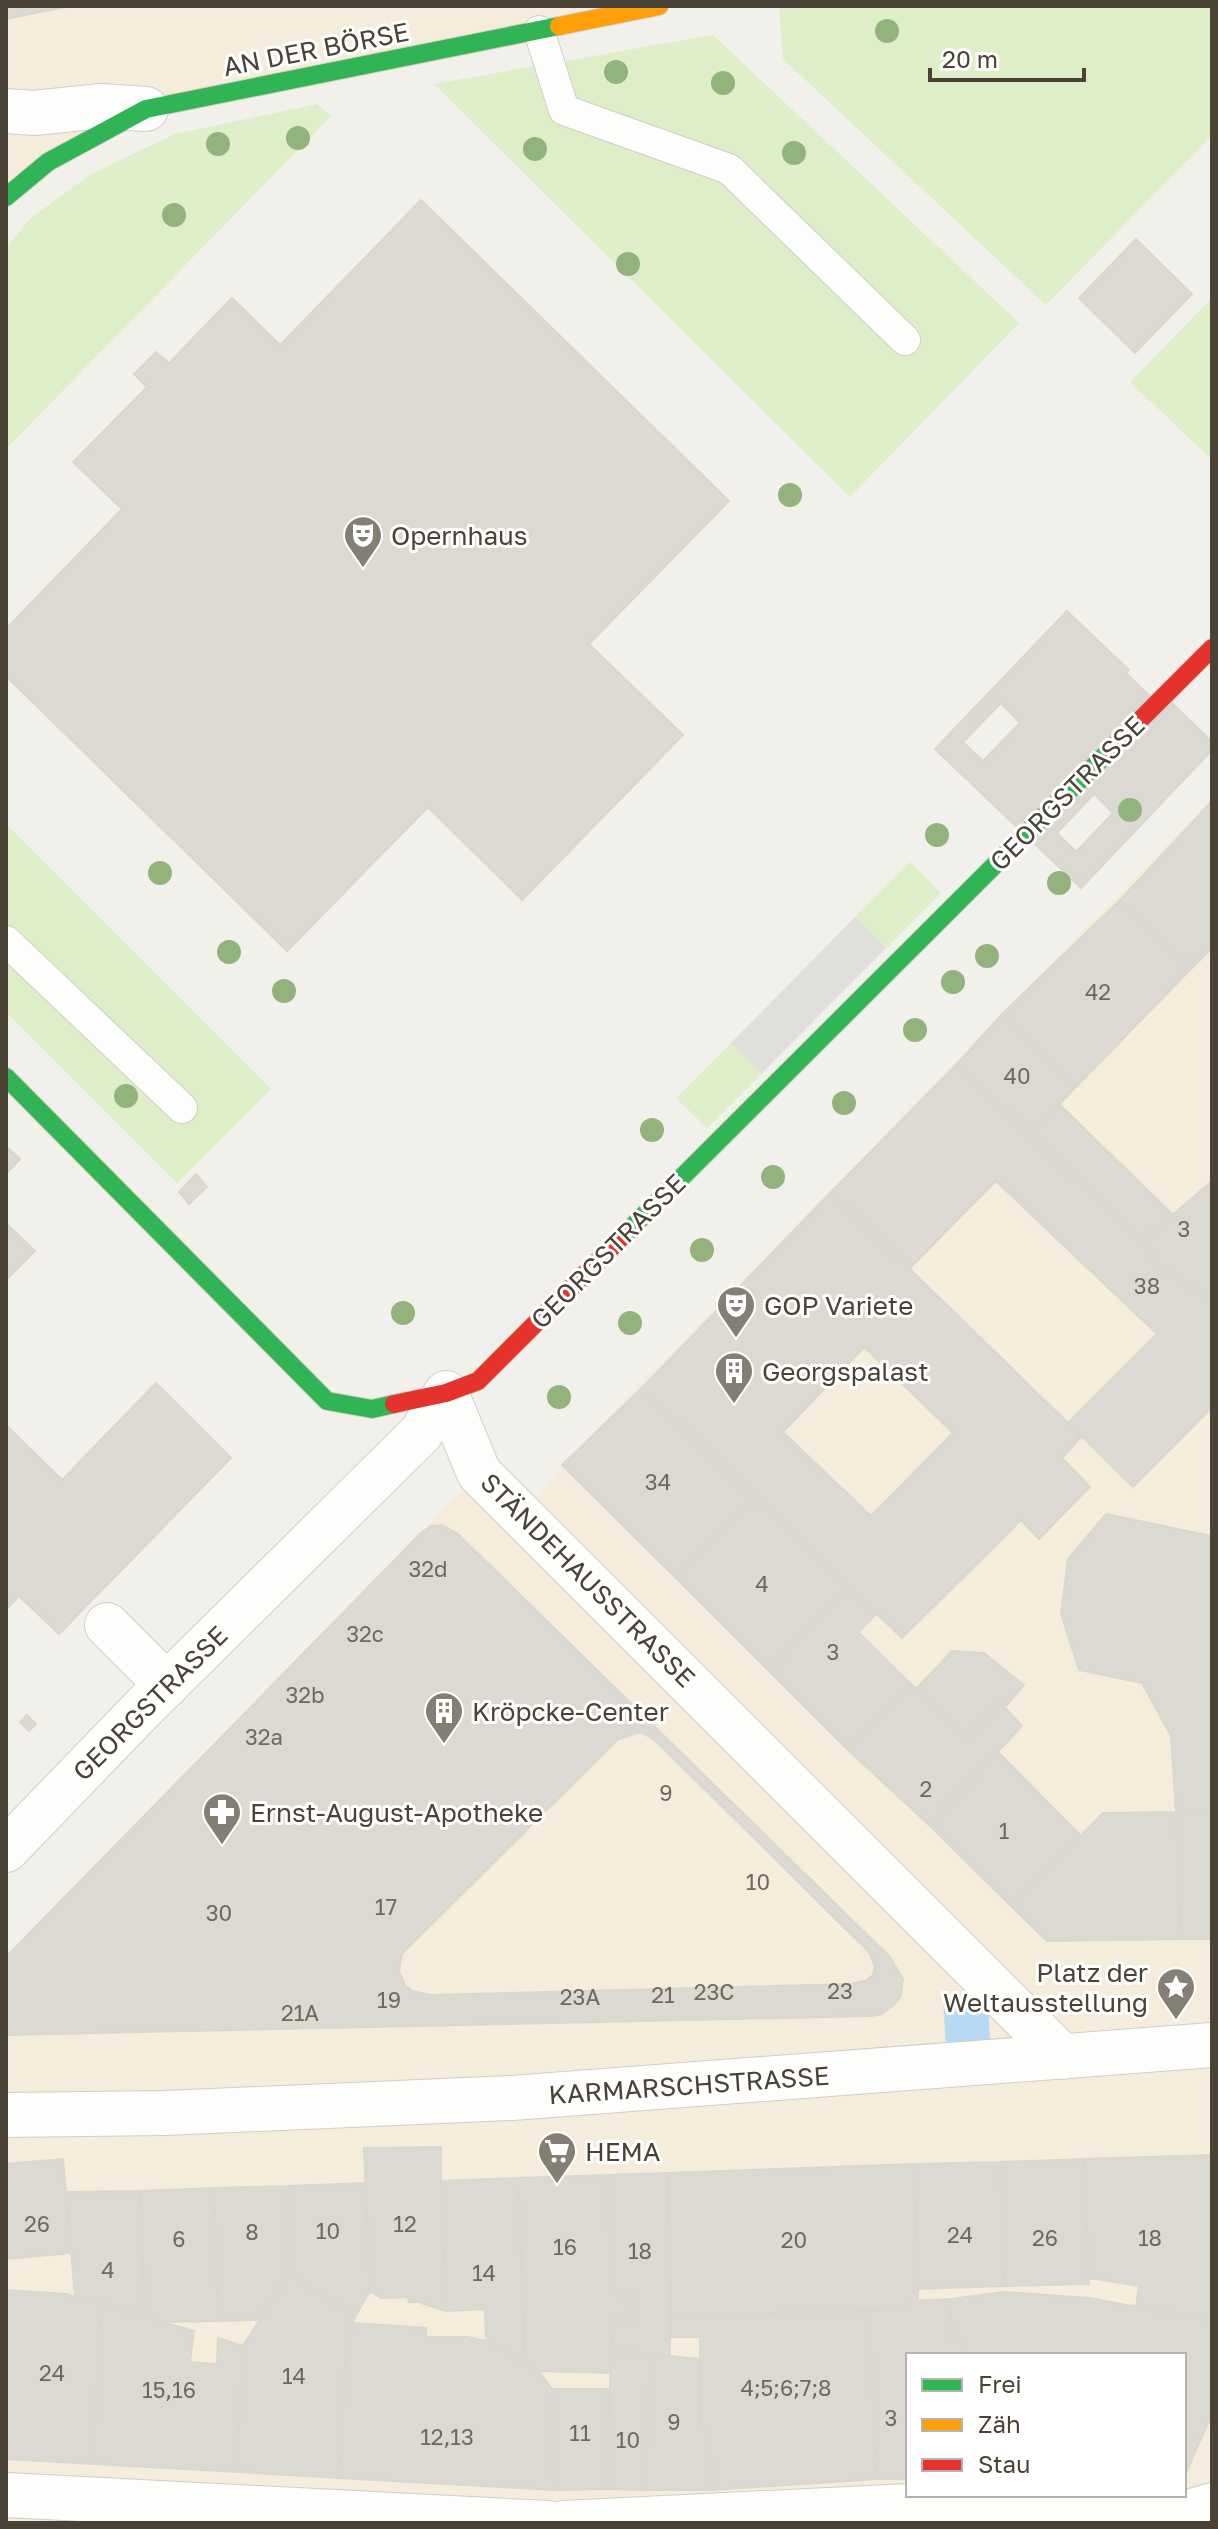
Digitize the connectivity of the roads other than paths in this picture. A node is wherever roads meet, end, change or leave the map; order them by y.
1 (659, 6) edge
2 (539, 31) junction
3 (146, 109) junction
4 (6, 111) edge
5 (6, 197) edge
6 (905, 340) dead end
7 (1212, 648) edge
8 (6, 941) edge
9 (6, 1077) edge
10 (182, 1108) dead end
11 (446, 1393) junction
12 (98, 1625) dead end
13 (167, 1685) junction
14 (6, 1850) edge
15 (1212, 2045) edge
16 (1063, 2057) junction
17 (6, 2115) edge
18 (6, 2495) edge
19 (1212, 2505) edge
20 (392, 2520) edge
21 (548, 2523) edge
22 (563, 2523) edge

1 - 2 street, AN DER BÖRSE
2 - 3 street, AN DER BÖRSE
2 - 6 lane
3 - 4 street
3 - 5 street, AN DER BÖRSE
7 - 11 street, GEORGSTRASSE
8 - 10 lane
9 - 11 street
11 - 13 street, GEORGSTRASSE
11 - 16 street, STÄNDEHAUSSTRASSE
12 - 13 street
13 - 14 street, GEORGSTRASSE
15 - 16 street, KARMARSCHSTRASSE
16 - 17 street, KARMARSCHSTRASSE
18 - 20 street
19 - 22 street
20 - 21 street

